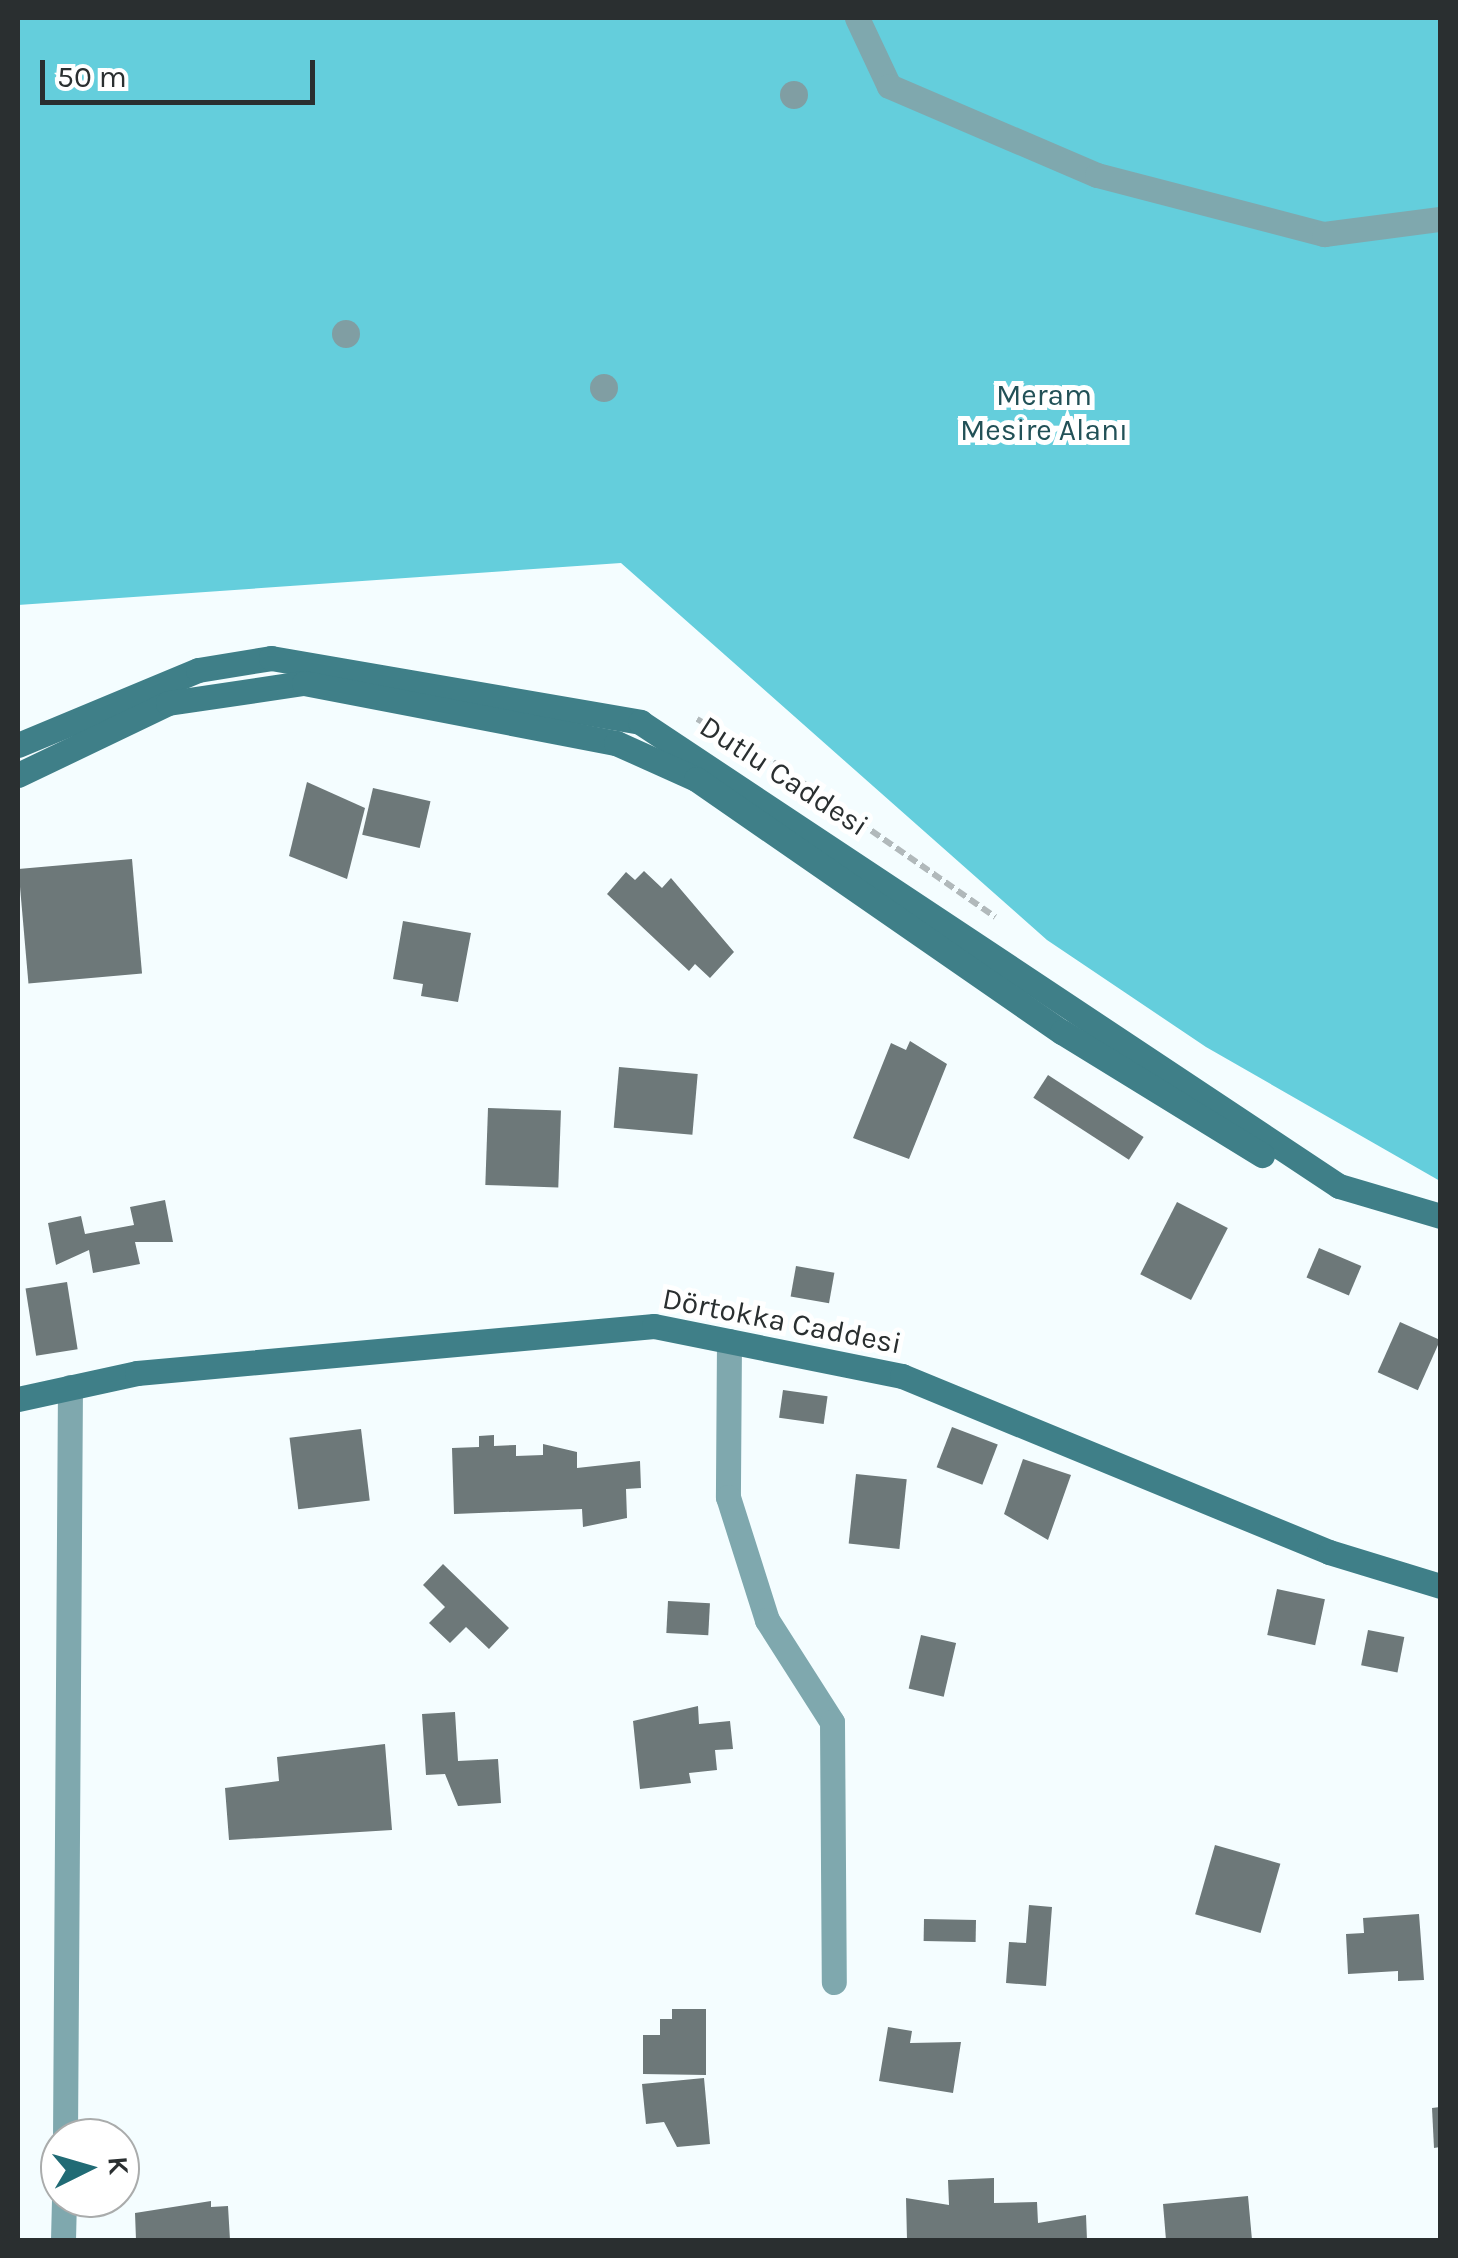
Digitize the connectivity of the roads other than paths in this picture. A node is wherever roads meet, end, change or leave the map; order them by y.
1 (857, 18) edge
2 (1440, 219) edge
3 (18, 745) edge
4 (18, 775) edge
5 (1440, 1216) edge
6 (1440, 1224) edge
7 (729, 1341) junction
8 (70, 1387) junction
9 (18, 1399) edge
10 (1440, 1586) edge
11 (834, 1982) dead end
12 (65, 2118) edge

1 - 2 street
3 - 5 main road, Dutlu Caddesi
4 - 6 main road, Dutlu Caddesi
7 - 8 main road, Dörtokka Caddesi
7 - 10 main road, Dörtokka Caddesi
7 - 11 street
8 - 9 main road, Dörtokka Caddesi
8 - 12 street

